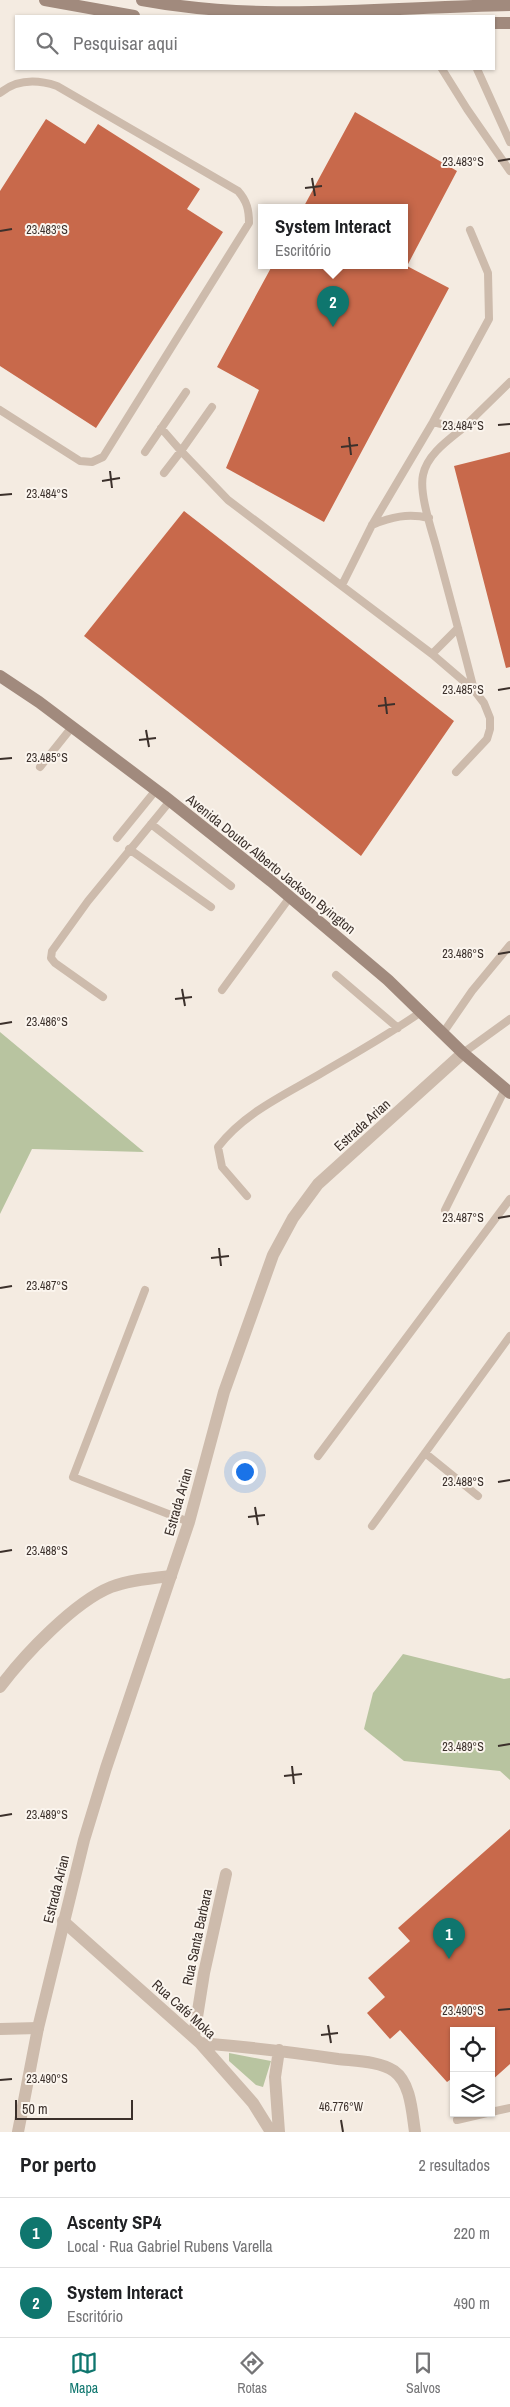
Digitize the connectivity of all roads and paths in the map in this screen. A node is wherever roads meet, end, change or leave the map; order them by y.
1 (45, 0) edge
2 (142, 0) edge
3 (510, 5) edge
4 (128, 15) edge
5 (495, 23) edge
6 (510, 23) edge
7 (443, 70) edge
8 (477, 70) edge
9 (0, 93) edge
10 (510, 142) edge
11 (510, 171) edge
12 (470, 230) dead end
13 (510, 382) edge
14 (186, 392) dead end
15 (212, 408) dead end
16 (0, 410) edge
17 (434, 422) junction
18 (161, 428) junction
19 (462, 429) junction
20 (181, 450) junction
21 (145, 452) dead end
22 (164, 473) dead end
23 (429, 518) junction
24 (372, 525) junction
25 (342, 585) junction
26 (458, 628) junction
27 (432, 654) junction
28 (0, 676) edge
29 (474, 690) junction
30 (72, 727) junction
31 (40, 767) dead end
32 (456, 772) dead end
33 (156, 790) junction
34 (170, 801) junction
35 (151, 824) junction
36 (117, 838) dead end
37 (129, 849) junction
38 (231, 886) dead end
39 (290, 897) junction
40 (211, 907) dead end
41 (510, 945) edge
42 (336, 975) dead end
43 (222, 990) dead end
44 (103, 997) dead end
45 (421, 1012) junction
46 (510, 1019) edge
47 (398, 1028) junction
48 (443, 1034) junction
49 (463, 1053) junction
50 (508, 1091) edge
51 (247, 1196) dead end
52 (510, 1198) edge
53 (445, 1210) dead end
54 (145, 1290) dead end
55 (510, 1336) edge
56 (425, 1453) junction
57 (318, 1456) dead end
58 (478, 1496) dead end
59 (189, 1522) junction
60 (372, 1526) dead end
61 (171, 1576) junction
62 (0, 1687) edge
63 (226, 1874) dead end
64 (63, 1921) junction
65 (38, 2028) junction
66 (0, 2029) edge
67 (197, 2040) junction
68 (280, 2050) junction
69 (510, 2108) edge
70 (495, 2111) edge
71 (470, 2117) edge
72 (457, 2120) dead end
73 (18, 2132) edge
74 (271, 2132) edge
75 (279, 2132) edge
76 (415, 2132) edge

1 - 4 main road
2 - 3 main road
5 - 6 main road
7 - 11 lane
8 - 10 lane
9 - 16 lane
12 - 17 lane
13 - 19 lane
14 - 18 lane
15 - 20 lane
17 - 19 lane
17 - 24 lane
18 - 20 lane
18 - 21 lane
19 - 23 lane
20 - 22 lane
20 - 25 lane
23 - 24 lane
23 - 26 lane
24 - 25 lane
25 - 27 lane
26 - 27 lane
26 - 29 lane
27 - 29 lane
28 - 30 main road, Avenida Doutor Alberto Jackson Byington
29 - 32 lane
30 - 31 lane
30 - 33 main road, Avenida Doutor Alberto Jackson Byington
33 - 34 main road, Avenida Doutor Alberto Jackson Byington
33 - 36 lane
34 - 35 lane
34 - 39 main road, Avenida Doutor Alberto Jackson Byington
35 - 37 lane
35 - 38 lane
37 - 40 lane
37 - 44 lane
39 - 43 lane
39 - 45 main road, Avenida Doutor Alberto Jackson Byington
41 - 48 lane
42 - 47 lane
45 - 47 lane
45 - 48 main road, Avenida Doutor Alberto Jackson Byington
46 - 49 lane
47 - 51 lane
48 - 49 main road, Avenida Doutor Alberto Jackson Byington
49 - 50 main road, Avenida Doutor Alberto Jackson Byington
49 - 59 street, Estrada Arian
50 - 53 lane
52 - 57 lane
54 - 59 lane
55 - 56 lane
56 - 58 lane
56 - 60 lane
59 - 61 street, Estrada Arian
61 - 62 street
61 - 64 street, Estrada Arian
63 - 67 street, Rua Santa Barbara
64 - 65 street, Estrada Arian
64 - 67 street, Rua Café Moka
65 - 66 street
65 - 73 street, Estrada Arian
67 - 68 street
67 - 74 street, Rua Café Moka
68 - 75 street
68 - 76 street
69 - 70 lane
71 - 72 lane

